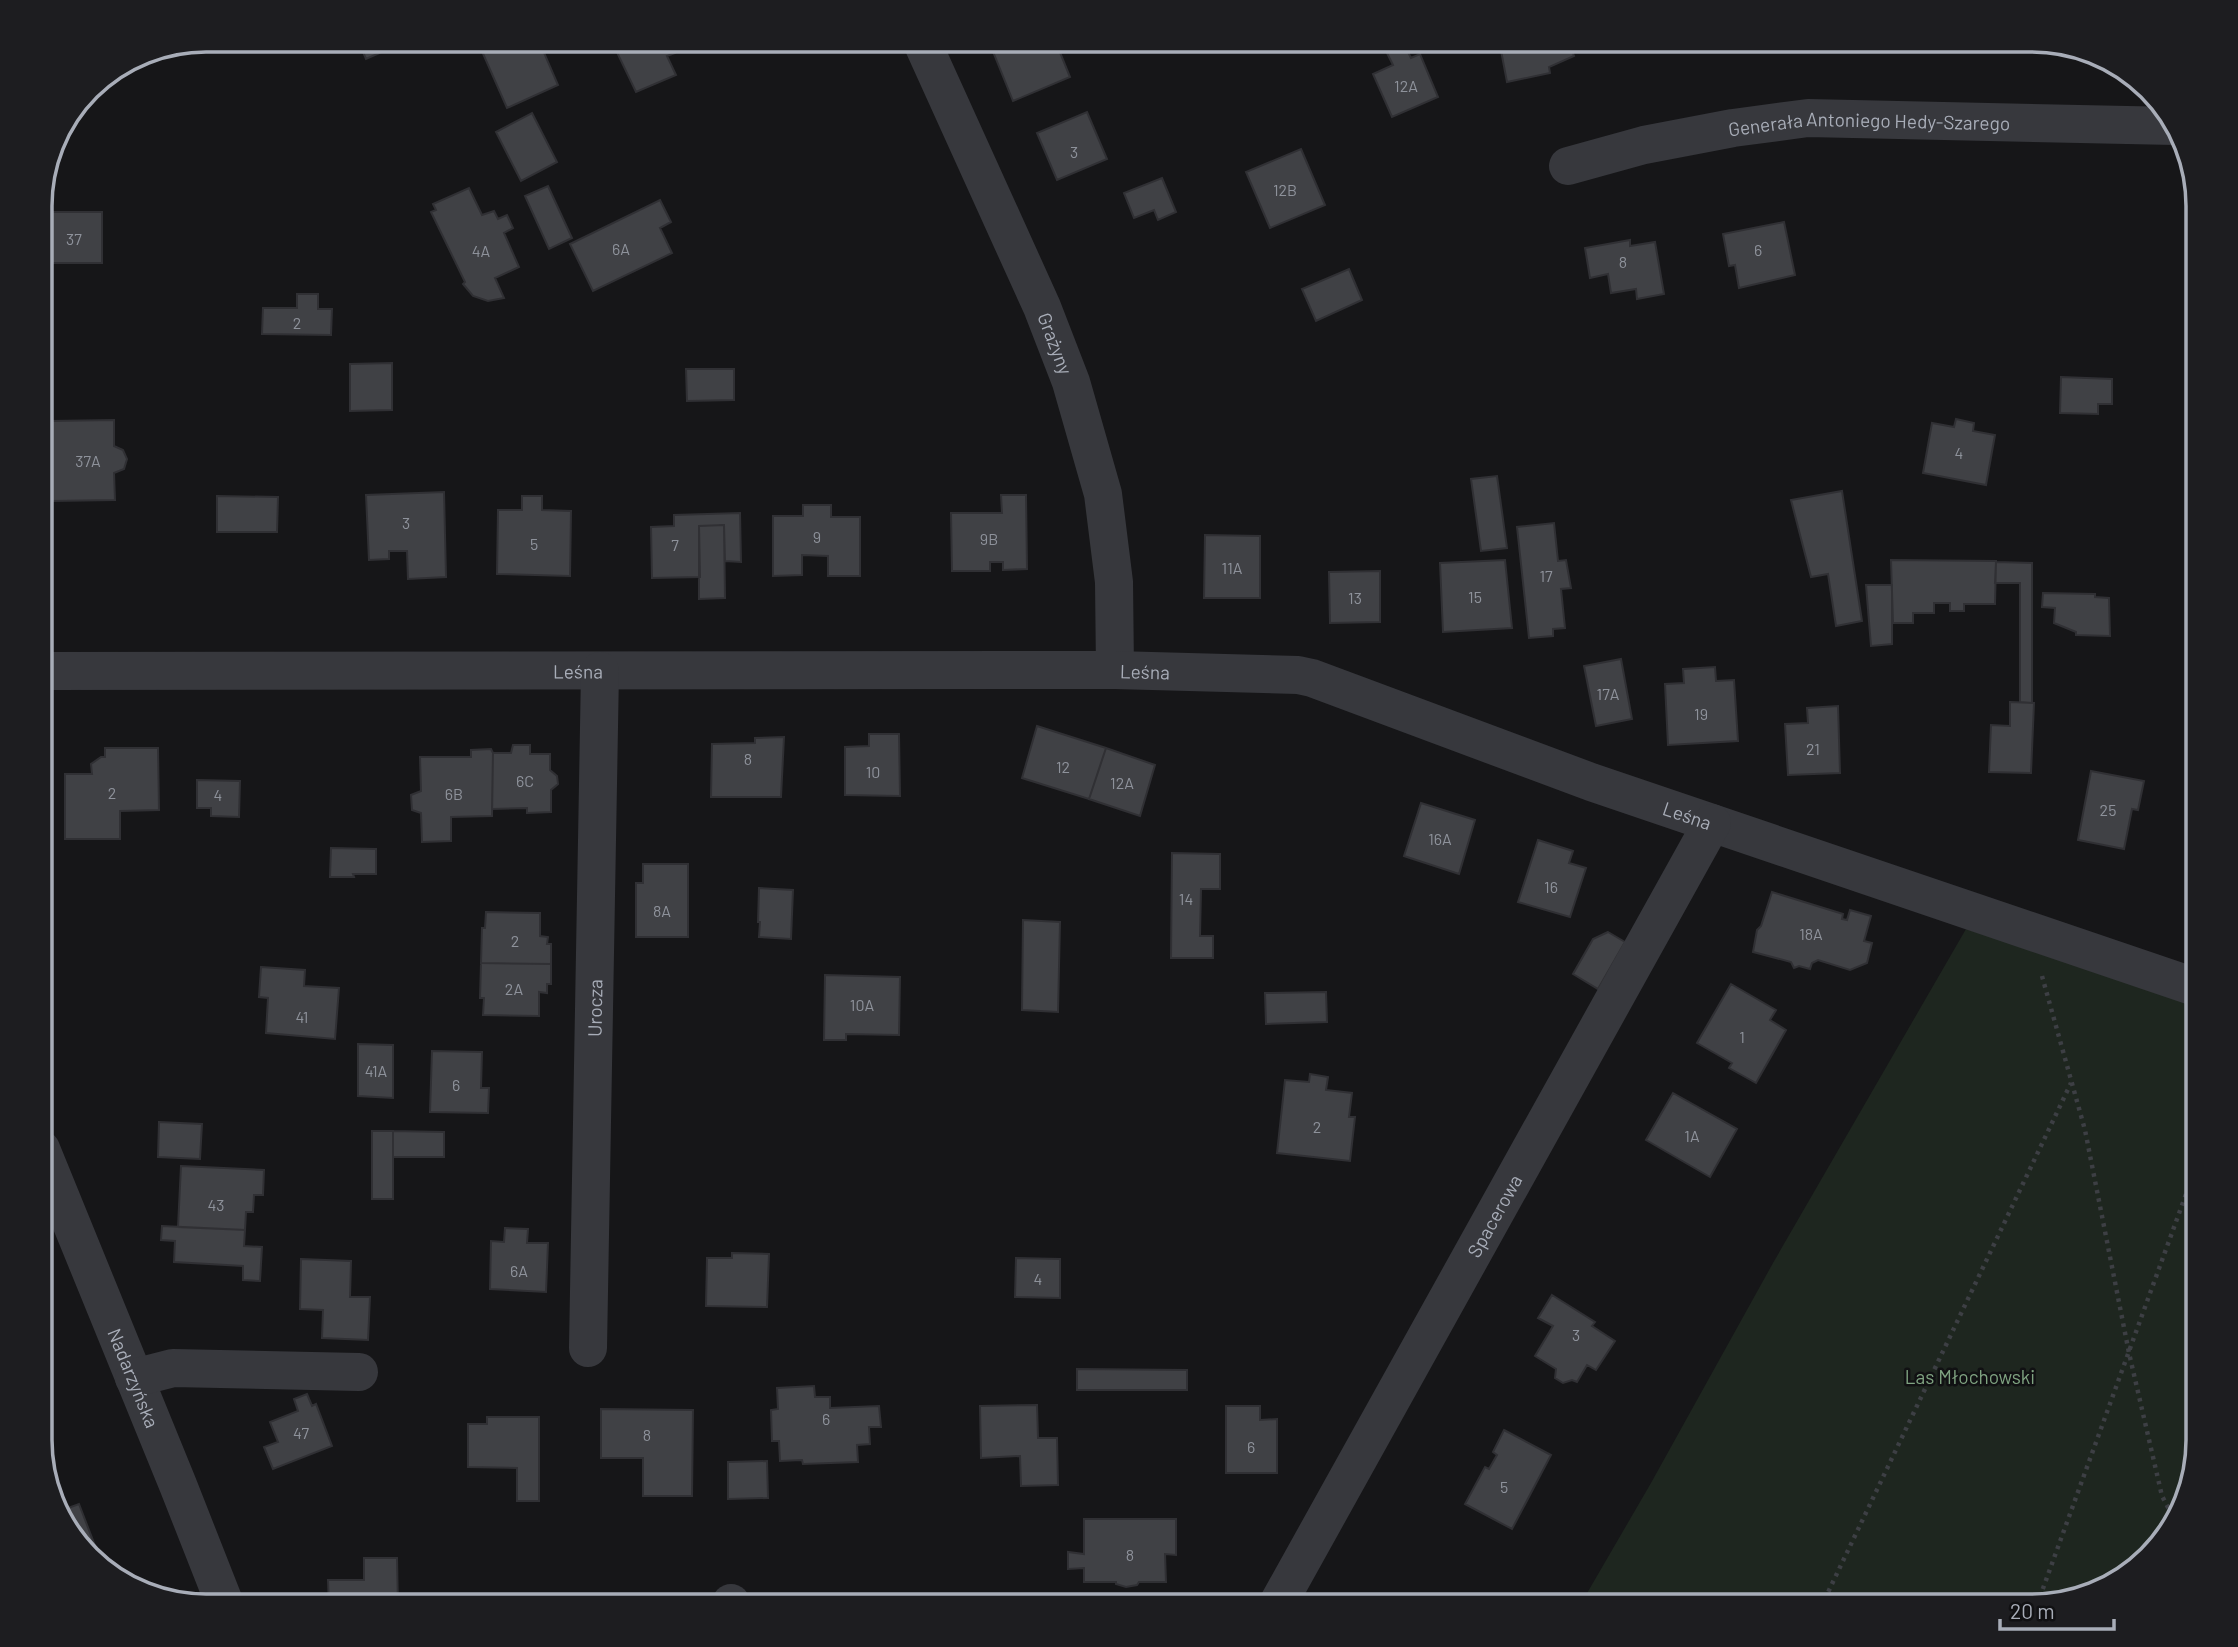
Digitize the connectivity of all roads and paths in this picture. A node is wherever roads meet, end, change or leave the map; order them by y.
1 (926, 52) edge
2 (2163, 127) edge
3 (1569, 166) dead end
4 (1115, 670) junction
5 (53, 671) edge
6 (600, 671) junction
7 (1712, 823) junction
8 (2030, 931) junction
9 (2186, 984) edge
10 (2072, 1082) junction
11 (53, 1179) edge
12 (2186, 1194) edge
13 (587, 1348) dead end
14 (2129, 1353) junction
15 (359, 1372) dead end
16 (134, 1378) junction
17 (2169, 1509) edge
18 (2041, 1593) edge
19 (221, 1594) edge
20 (1283, 1594) edge
21 (1827, 1594) edge

1 - 4 street, Grażyny
2 - 3 street, Generała Antoniego Hedy-Szarego
4 - 6 street, Leśna
4 - 7 street, Leśna
5 - 6 street, Leśna
6 - 13 street, Urocza
7 - 8 street, Leśna
7 - 20 street, Spacerowa
8 - 9 street, Leśna
8 - 10 path
10 - 14 path
10 - 21 path
11 - 16 street, Nadarzyńska
12 - 14 path
14 - 17 path
14 - 18 path
15 - 16 street
16 - 19 street, Nadarzyńska

